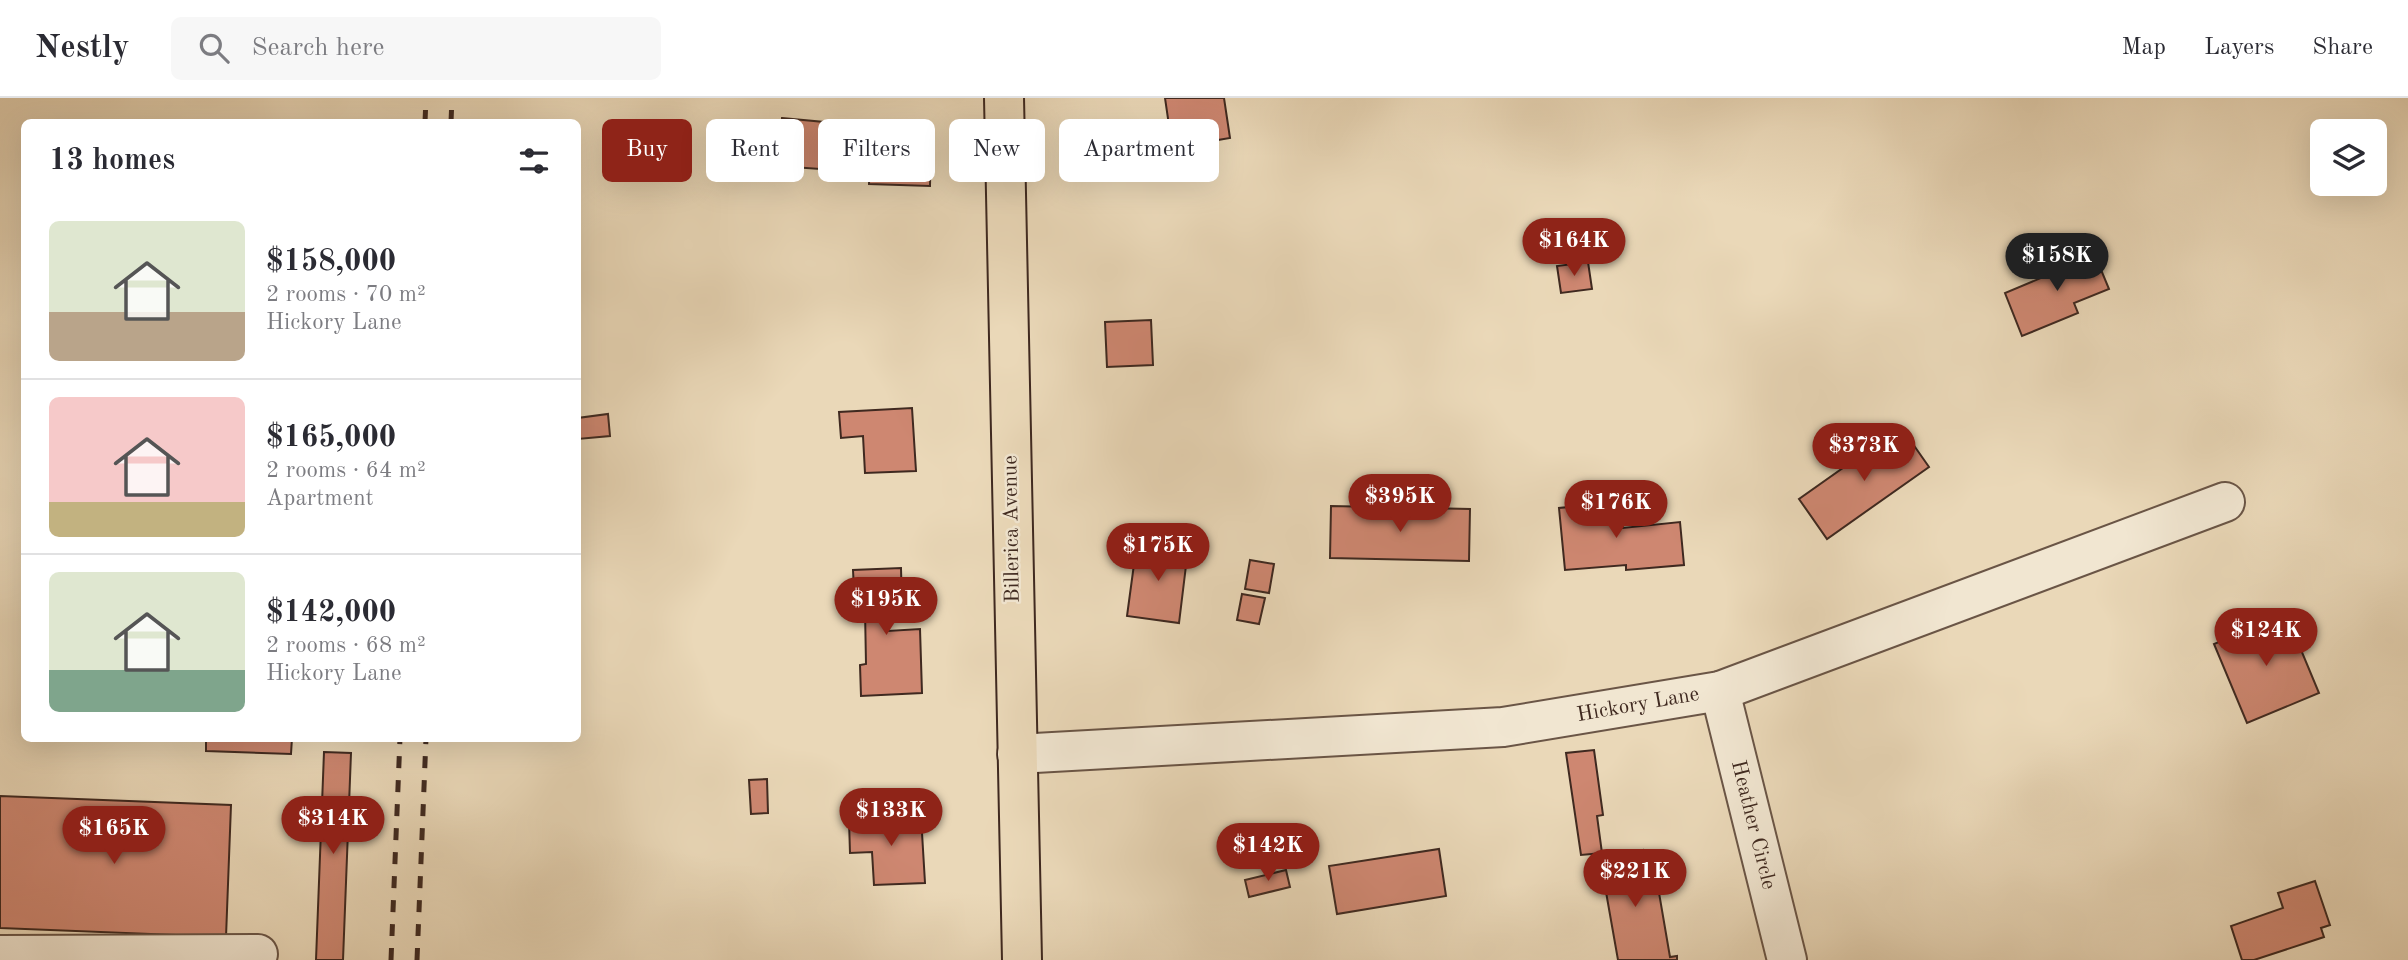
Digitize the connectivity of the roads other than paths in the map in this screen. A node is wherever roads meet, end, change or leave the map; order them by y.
1 (1004, 98) edge
2 (2225, 502) dead end
3 (1720, 691) junction
4 (1017, 754) junction
5 (258, 954) dead end
6 (0, 955) edge
7 (1022, 960) edge
8 (1787, 960) edge

1 - 4 main road, Billerica Avenue
2 - 3 street, Hickory Lane
3 - 4 street, Hickory Lane
3 - 8 street, Heather Circle
4 - 7 main road, Billerica Avenue
5 - 6 street

